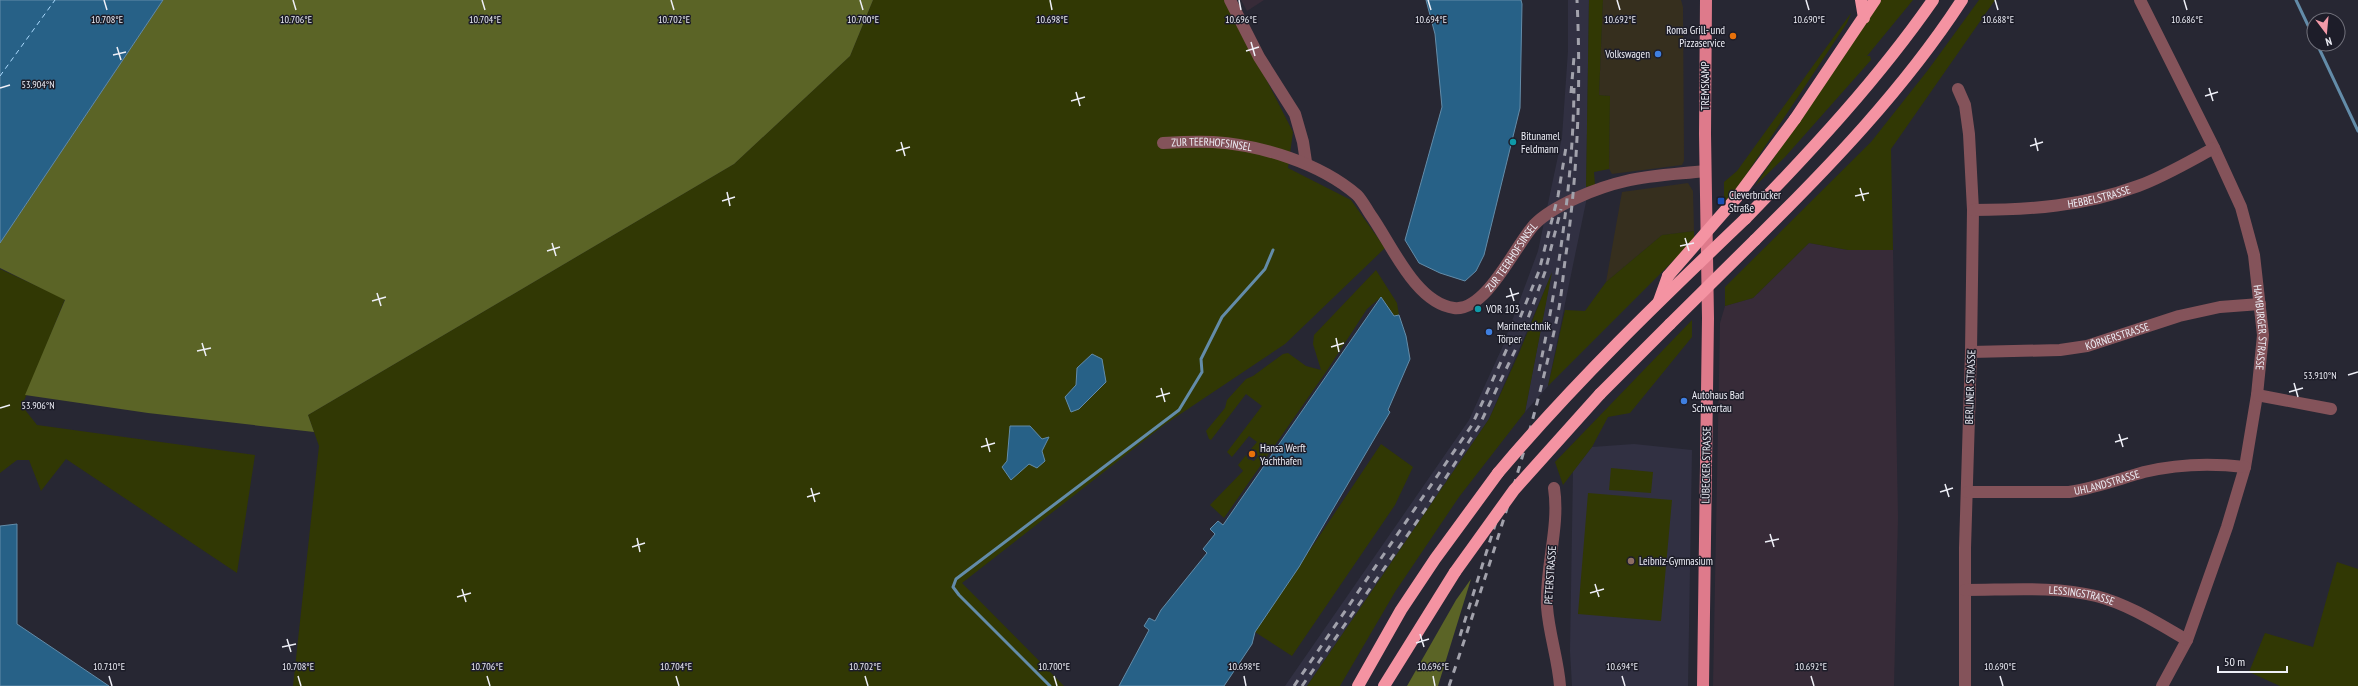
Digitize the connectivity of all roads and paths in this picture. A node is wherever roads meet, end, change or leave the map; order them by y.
1 (1230, 0) edge
2 (1706, 0) edge
3 (1861, 0) edge
4 (1876, 0) edge
5 (2140, 0) edge
6 (1933, 1) edge
7 (1959, 4) edge
8 (1864, 18) junction
9 (1958, 89) dead end
10 (1163, 142) dead end
11 (2214, 148) junction
12 (1306, 162) junction
13 (1705, 171) junction
14 (1973, 210) junction
15 (1659, 301) junction
16 (2260, 304) junction
17 (1972, 352) junction
18 (2257, 395) junction
19 (2331, 410) dead end
20 (2245, 467) junction
21 (1554, 488) dead end
22 (1967, 492) junction
23 (1965, 590) junction
24 (2188, 640) junction
25 (1358, 686) edge
26 (1384, 686) edge
27 (1560, 686) edge
28 (1703, 686) edge
29 (1965, 686) edge
30 (2162, 686) edge

1 - 12 street
2 - 13 main road, TREMSKAMP
3 - 8 highway
4 - 8 highway
5 - 11 street, HAMBURGER STRASSE
6 - 15 highway, bridge
7 - 26 highway, bridge
8 - 15 highway, bridge
9 - 14 street, BERLINER STRASSE
10 - 12 street, ZUR TEERHOFSINSEL
11 - 14 street, HEBBELSTRASSE
11 - 16 street, HAMBURGER STRASSE
12 - 13 street, ZUR TEERHOFSINSEL
13 - 28 main road, LÜBECKER STRASSE
14 - 17 street, BERLINER STRASSE
15 - 25 highway, bridge
16 - 17 street, KÖRNERSTRASSE
16 - 18 street, HAMBURGER STRASSE
17 - 22 street, BERLINER STRASSE
18 - 19 street
18 - 20 street, HAMBURGER STRASSE
20 - 22 street, UHLANDSTRASSE
20 - 24 street, HAMBURGER STRASSE
21 - 27 street, PETERSTRASSE
22 - 23 street, BERLINER STRASSE
23 - 24 street, LESSINGSTRASSE
23 - 29 street, BERLINER STRASSE
24 - 30 street, HAMBURGER STRASSE

